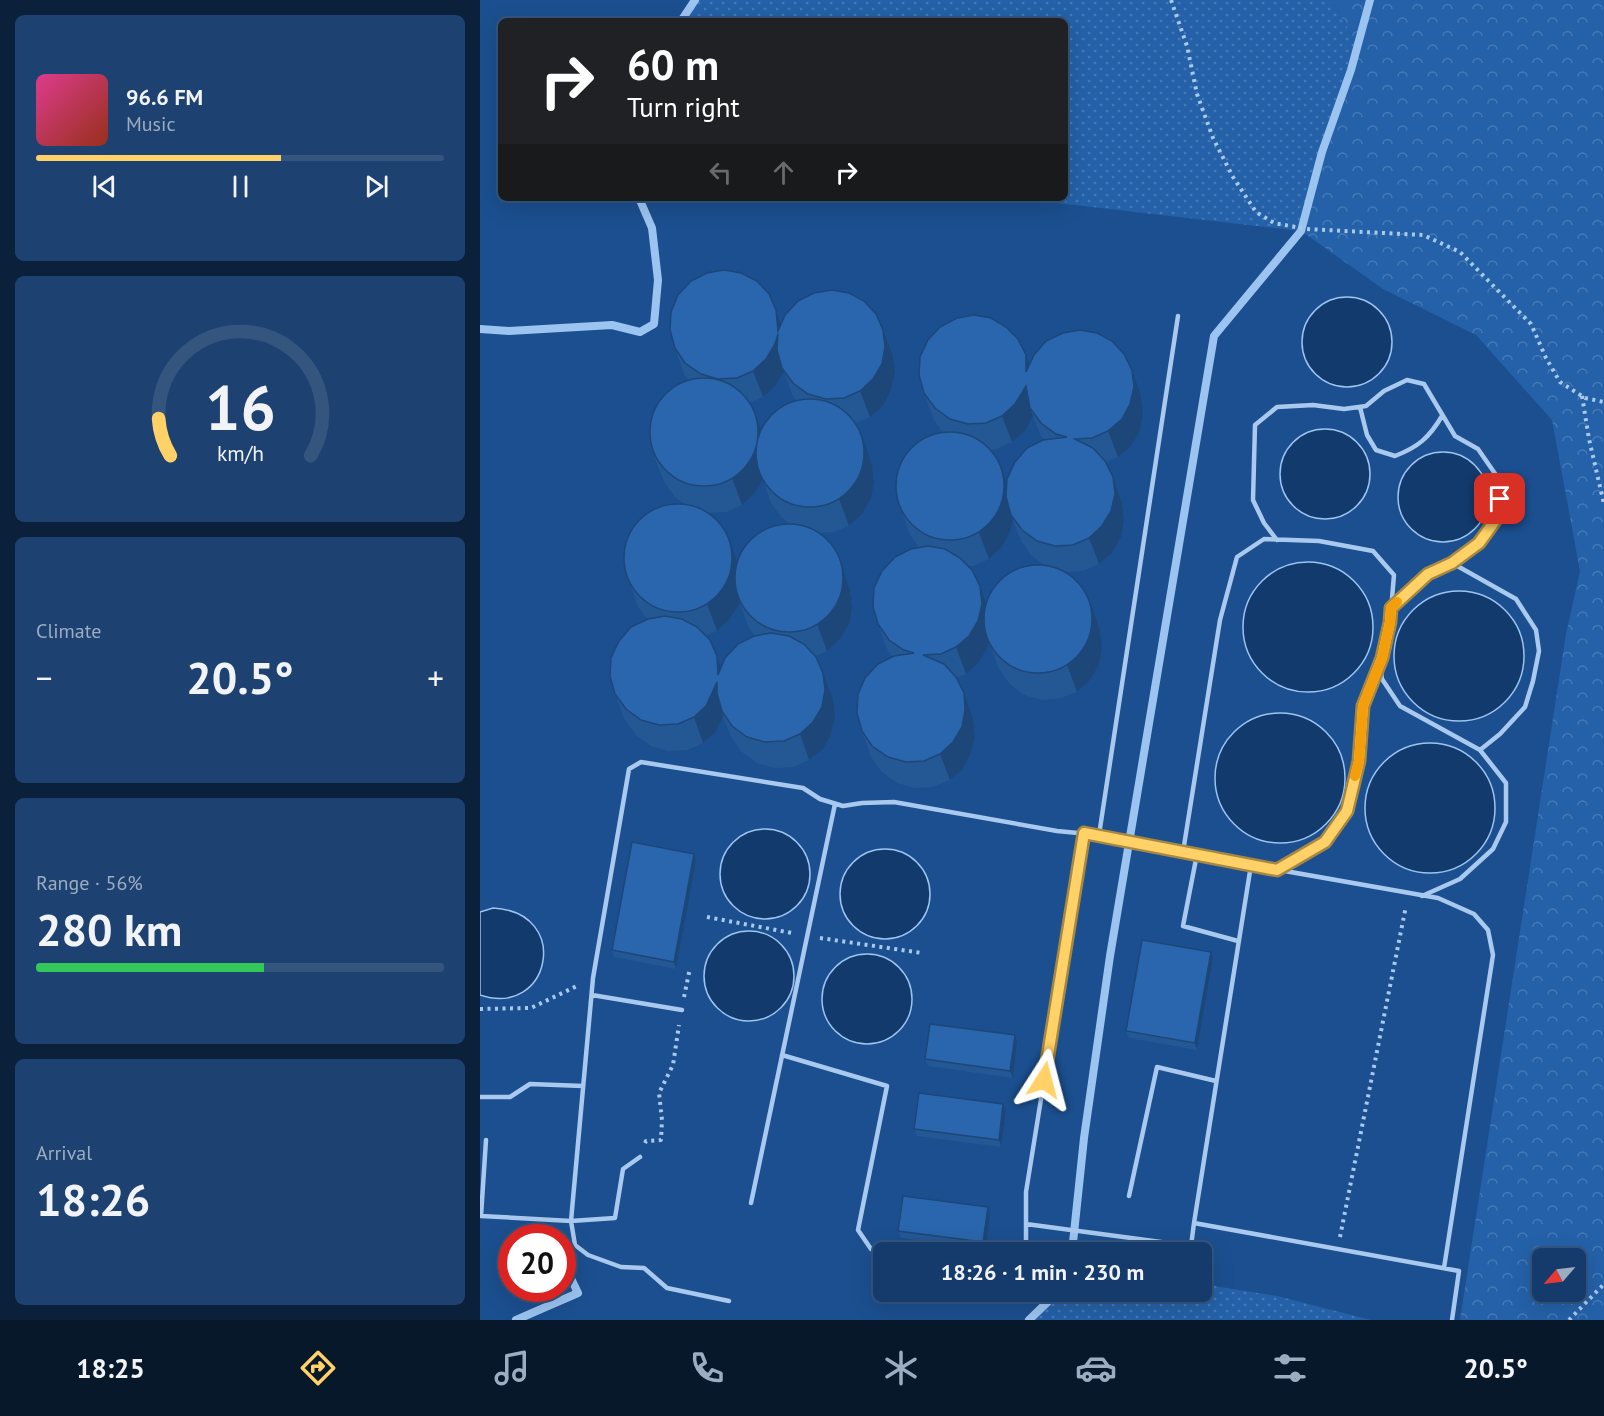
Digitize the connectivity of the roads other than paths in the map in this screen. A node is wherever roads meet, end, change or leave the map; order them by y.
1 (1178, 316) dead end
2 (1360, 407) junction
3 (1442, 416) junction
4 (1277, 540) junction
5 (1452, 563) junction
6 (1391, 608) junction
7 (1379, 665) junction
8 (1480, 750) junction
9 (836, 804) junction
10 (1084, 833) junction
11 (1099, 836) junction
12 (1183, 852) junction
13 (1197, 854) junction
14 (1251, 865) junction
15 (1277, 870) junction
16 (1422, 896) junction
17 (1238, 941) junction
18 (592, 995) junction
19 (682, 1010) road end
20 (782, 1056) junction
21 (1216, 1081) junction
22 (583, 1086) junction
23 (480, 1097) edge
24 (486, 1140) dead end
25 (640, 1157) road end
26 (1129, 1196) dead end
27 (751, 1203) dead end
28 (571, 1221) junction
29 (1194, 1223) junction
30 (1026, 1224) junction
31 (1026, 1242) edge
32 (873, 1249) edge
33 (1444, 1268) junction
34 (729, 1301) dead end
35 (1452, 1320) edge

1 - 11 lane
2 - 3 lane
2 - 3 lane
2 - 4 lane
3 - 5 lane
4 - 6 lane
4 - 12 lane
5 - 6 lane
5 - 8 lane
6 - 7 lane
7 - 8 lane
7 - 15 lane
8 - 16 lane
9 - 10 lane
9 - 18 lane
9 - 20 lane
10 - 11 lane
10 - 30 lane
11 - 12 lane
12 - 13 lane
13 - 14 lane
13 - 17 lane
14 - 15 lane
14 - 17 lane
15 - 16 lane
16 - 33 lane
17 - 21 lane
18 - 19 lane
18 - 22 lane
20 - 27 lane
20 - 32 lane
21 - 26 lane
21 - 29 lane
22 - 23 lane
22 - 28 lane
24 - 28 lane
25 - 28 lane
28 - 34 lane
29 - 30 lane
29 - 33 lane
30 - 31 lane
33 - 35 lane

